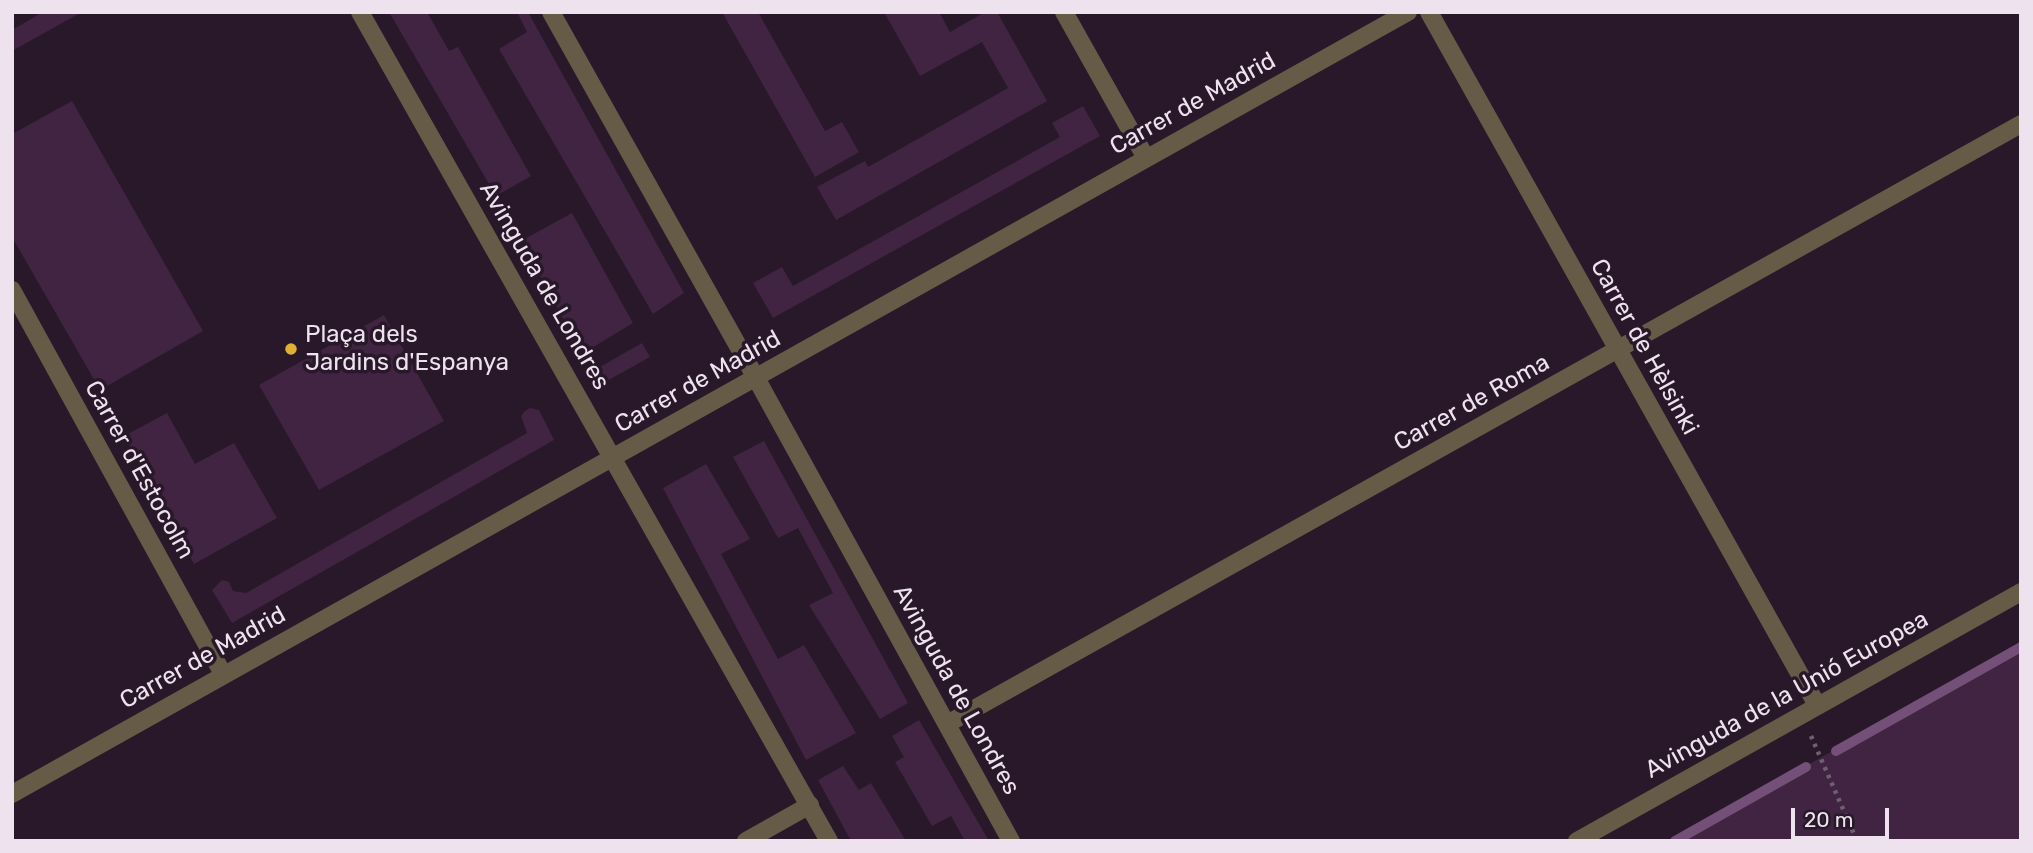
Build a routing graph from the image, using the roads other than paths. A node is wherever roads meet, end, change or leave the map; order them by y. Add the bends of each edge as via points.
1 (360, 12) edge
2 (551, 12) edge
3 (1064, 12) edge
4 (1408, 12) edge
5 (1429, 12) edge
6 (2021, 124) edge
7 (1146, 158) junction
8 (12, 290) edge
9 (1618, 349) junction
10 (756, 378) junction
11 (613, 457) junction
12 (2021, 592) edge
13 (223, 674) junction
14 (1817, 705) junction
15 (947, 724) junction
16 (12, 794) edge
17 (810, 805) junction
18 (746, 841) edge
19 (829, 841) edge
20 (1012, 841) edge
21 (1577, 841) edge

1 - 11 street, Avinguda de Londres
2 - 10 street, Avinguda de Londres
3 - 7 street
4 - 7 street, Carrer de Madrid
5 - 9 street, Carrer de Hèlsinki
6 - 9 street, Carrer de Roma
7 - 10 street, Carrer de Madrid
8 - 13 street, Carrer d'Estocolm
9 - 14 street, Carrer de Hèlsinki
9 - 15 street, Carrer de Roma
10 - 11 street, Carrer de Madrid
10 - 15 street, Avinguda de Londres
11 - 13 street, Carrer de Madrid
11 - 17 street, Avinguda de Londres
12 - 14 street, Avinguda de la Unió Europea
13 - 16 street, Carrer de Madrid
14 - 21 street, Avinguda de la Unió Europea
15 - 20 street, Avinguda de Londres
17 - 18 street
17 - 19 street, Avinguda de Londres

